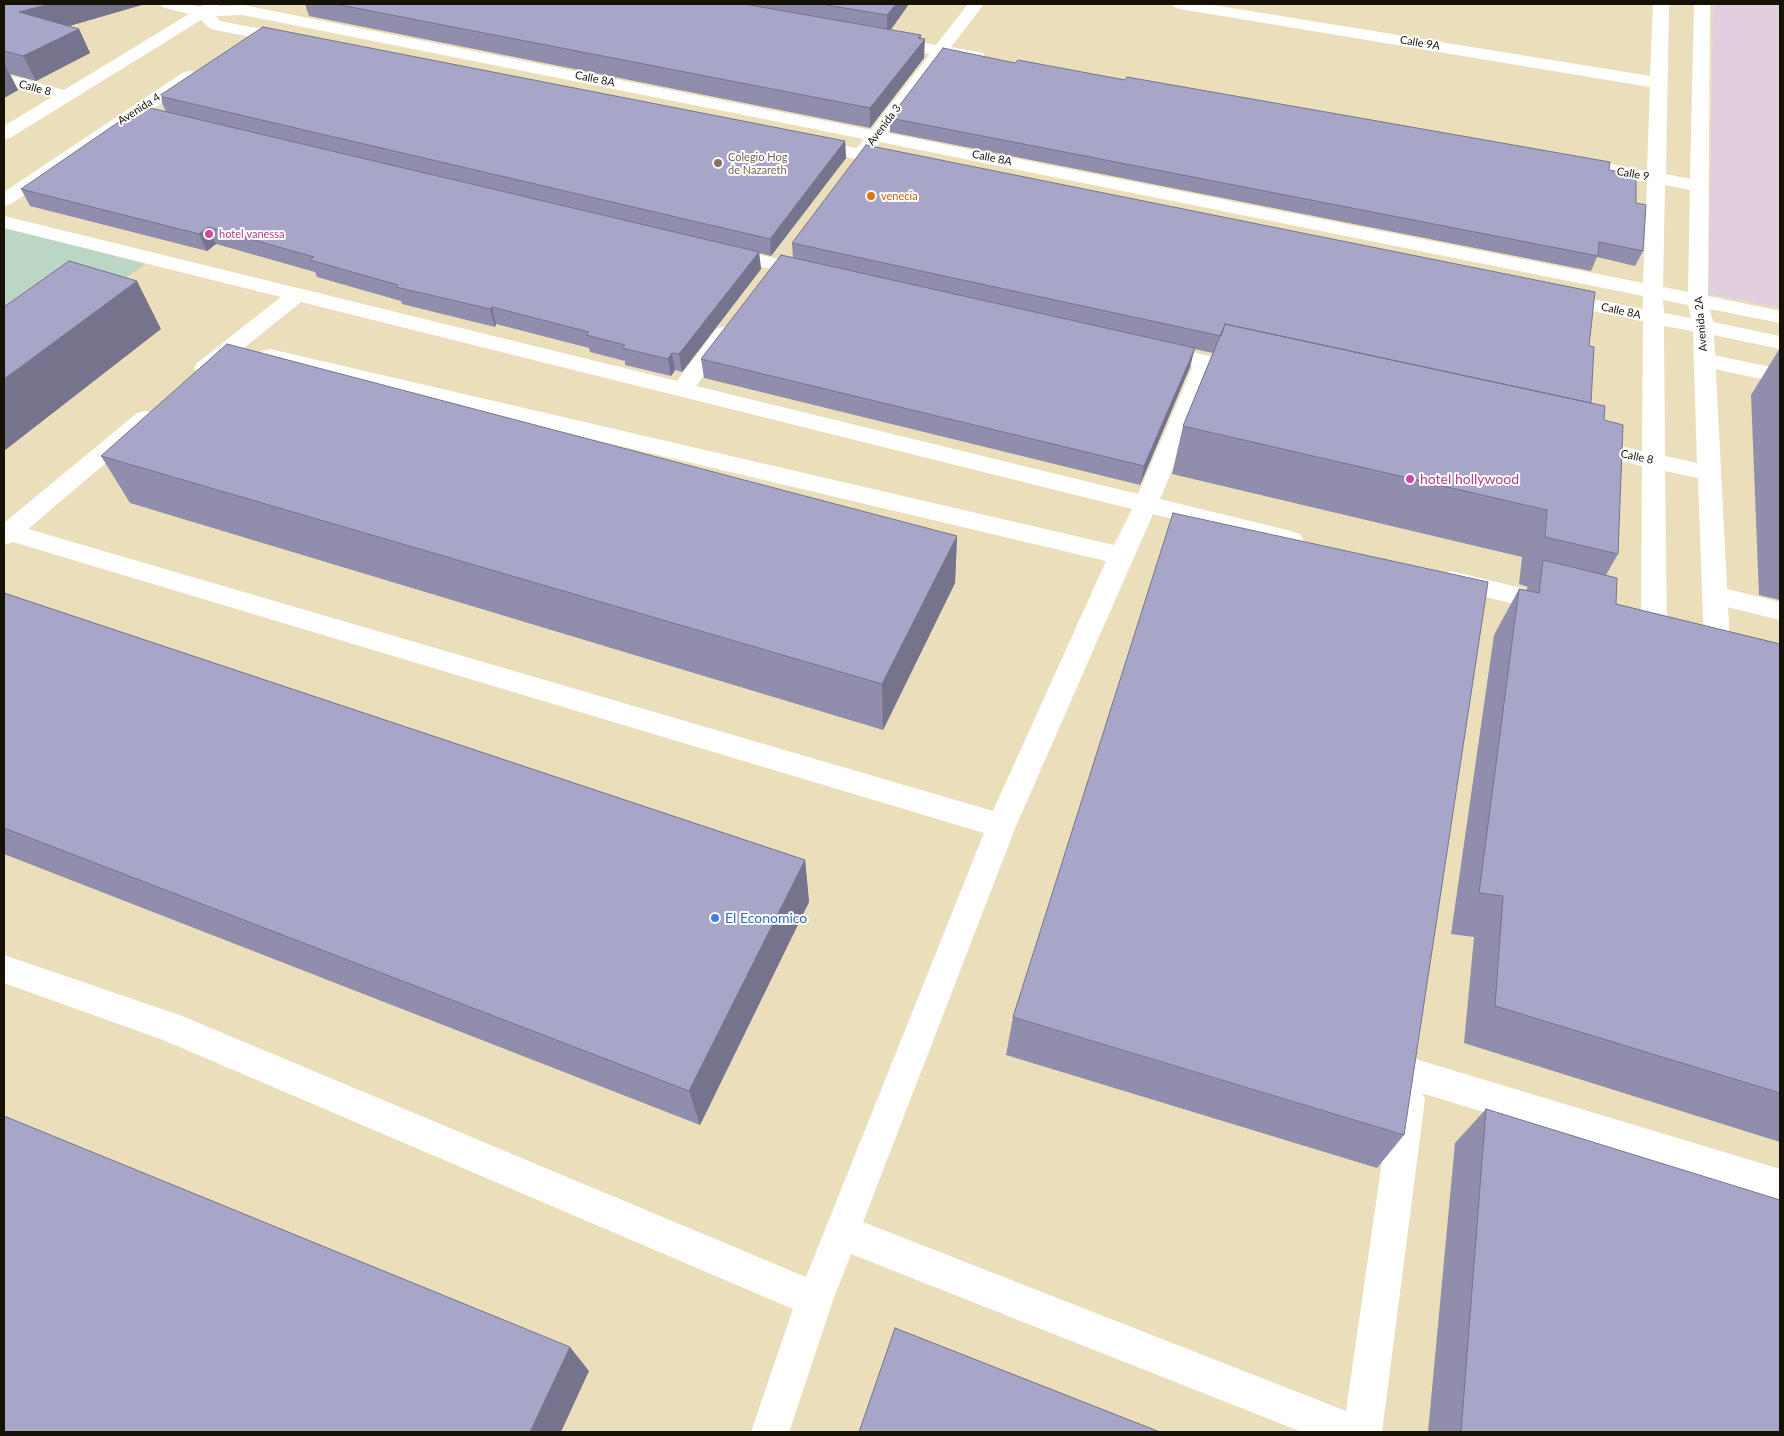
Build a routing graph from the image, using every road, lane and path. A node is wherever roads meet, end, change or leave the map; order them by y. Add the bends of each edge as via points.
1 (168, 4) edge
2 (302, 4) edge
3 (976, 4) edge
4 (1180, 4) edge
5 (1661, 4) edge
6 (1702, 4) edge
7 (210, 8) edge
8 (282, 17) junction
9 (256, 33) junction
10 (873, 38) edge
11 (305, 43) edge
12 (240, 44) edge
13 (940, 50) junction
14 (989, 59) edge
15 (207, 65) edge
16 (4, 79) edge
17 (1659, 83) junction
18 (67, 96) junction
19 (133, 112) junction
20 (162, 119) edge
21 (4, 134) edge
22 (876, 135) junction
23 (793, 141) edge
24 (861, 154) junction
25 (1558, 161) edge
26 (919, 166) edge
27 (849, 170) edge
28 (1656, 178) junction
29 (1700, 186) junction
30 (4, 200) edge
31 (4, 222) edge
32 (710, 249) edge
33 (834, 278) edge
34 (1653, 292) junction
35 (298, 294) junction
36 (1538, 294) edge
37 (1698, 301) junction
38 (738, 315) edge
39 (1780, 317) edge
40 (1654, 318) junction
41 (1703, 327) junction
42 (1780, 342) edge
43 (231, 347) junction
44 (1140, 347) edge
45 (1704, 360) junction
46 (1206, 362) junction
47 (1265, 375) edge
48 (1780, 376) edge
49 (192, 379) edge
50 (682, 389) junction
51 (162, 404) edge
52 (1566, 442) edge
53 (1654, 461) junction
54 (1709, 473) junction
55 (1146, 504) junction
56 (6, 534) edge
57 (1316, 546) edge
58 (1120, 556) junction
59 (1430, 574) edge
60 (1715, 595) junction
61 (1570, 609) edge
62 (1780, 611) edge
63 (1717, 645) junction
64 (1744, 651) edge
65 (1001, 826) junction
66 (4, 969) edge
67 (1780, 1187) edge
68 (842, 1232) junction
69 (815, 1300) junction
70 (770, 1432) edge
71 (1351, 1432) edge
72 (1363, 1432) edge

1 - 7 street, Calle 8A
2 - 8 street
3 - 13 street, Avenida 3
4 - 17 street, Calle 9A
5 - 17 street
6 - 29 street, Avenida 2A
7 - 8 street, Calle 8A
7 - 9 street, Calle 8A via 215,26
7 - 18 street
8 - 9 street
8 - 22 street, Calle 8A
9 - 11 street, Calle 8A
9 - 12 street
10 - 13 street
13 - 14 street
13 - 22 street, Avenida 3
15 - 19 street, Avenida 4
16 - 18 street, Calle 8
17 - 28 street
18 - 21 street
19 - 20 street
19 - 30 street, Avenida 4
22 - 24 street, Avenida 3
22 - 34 street, Calle 8A
23 - 24 street
24 - 26 street
24 - 27 street, Avenida 3
25 - 28 street, Calle 9
28 - 29 street, Calle 9
28 - 34 street
29 - 37 street, Avenida 2A
31 - 35 street
32 - 33 street
34 - 37 street, Calle 8A
34 - 40 street
35 - 43 street
35 - 50 street
36 - 40 street, Calle 8A
37 - 39 street, Calle 8A
37 - 41 street, Avenida 2A
38 - 50 street
40 - 41 street, Calle 8A
40 - 53 street
41 - 42 street, Calle 8A
41 - 45 street, Avenida 2A
43 - 49 street
43 - 58 street
44 - 46 street
45 - 48 street
45 - 54 street, Avenida 2A
46 - 47 street
46 - 55 street
50 - 55 street
51 - 56 street
52 - 53 street, Calle 8
53 - 54 street, Calle 8
53 - 63 street via 1644,627
54 - 60 street, Avenida 2A
55 - 57 street
55 - 58 street
56 - 65 street
58 - 65 street
59 - 61 street via 1484,603
60 - 62 street
60 - 63 street, Avenida 2A
63 - 64 street
65 - 68 street
66 - 69 street via 170,1027
67 - 72 street via 1414,1060
68 - 69 street
68 - 71 street
69 - 70 street

